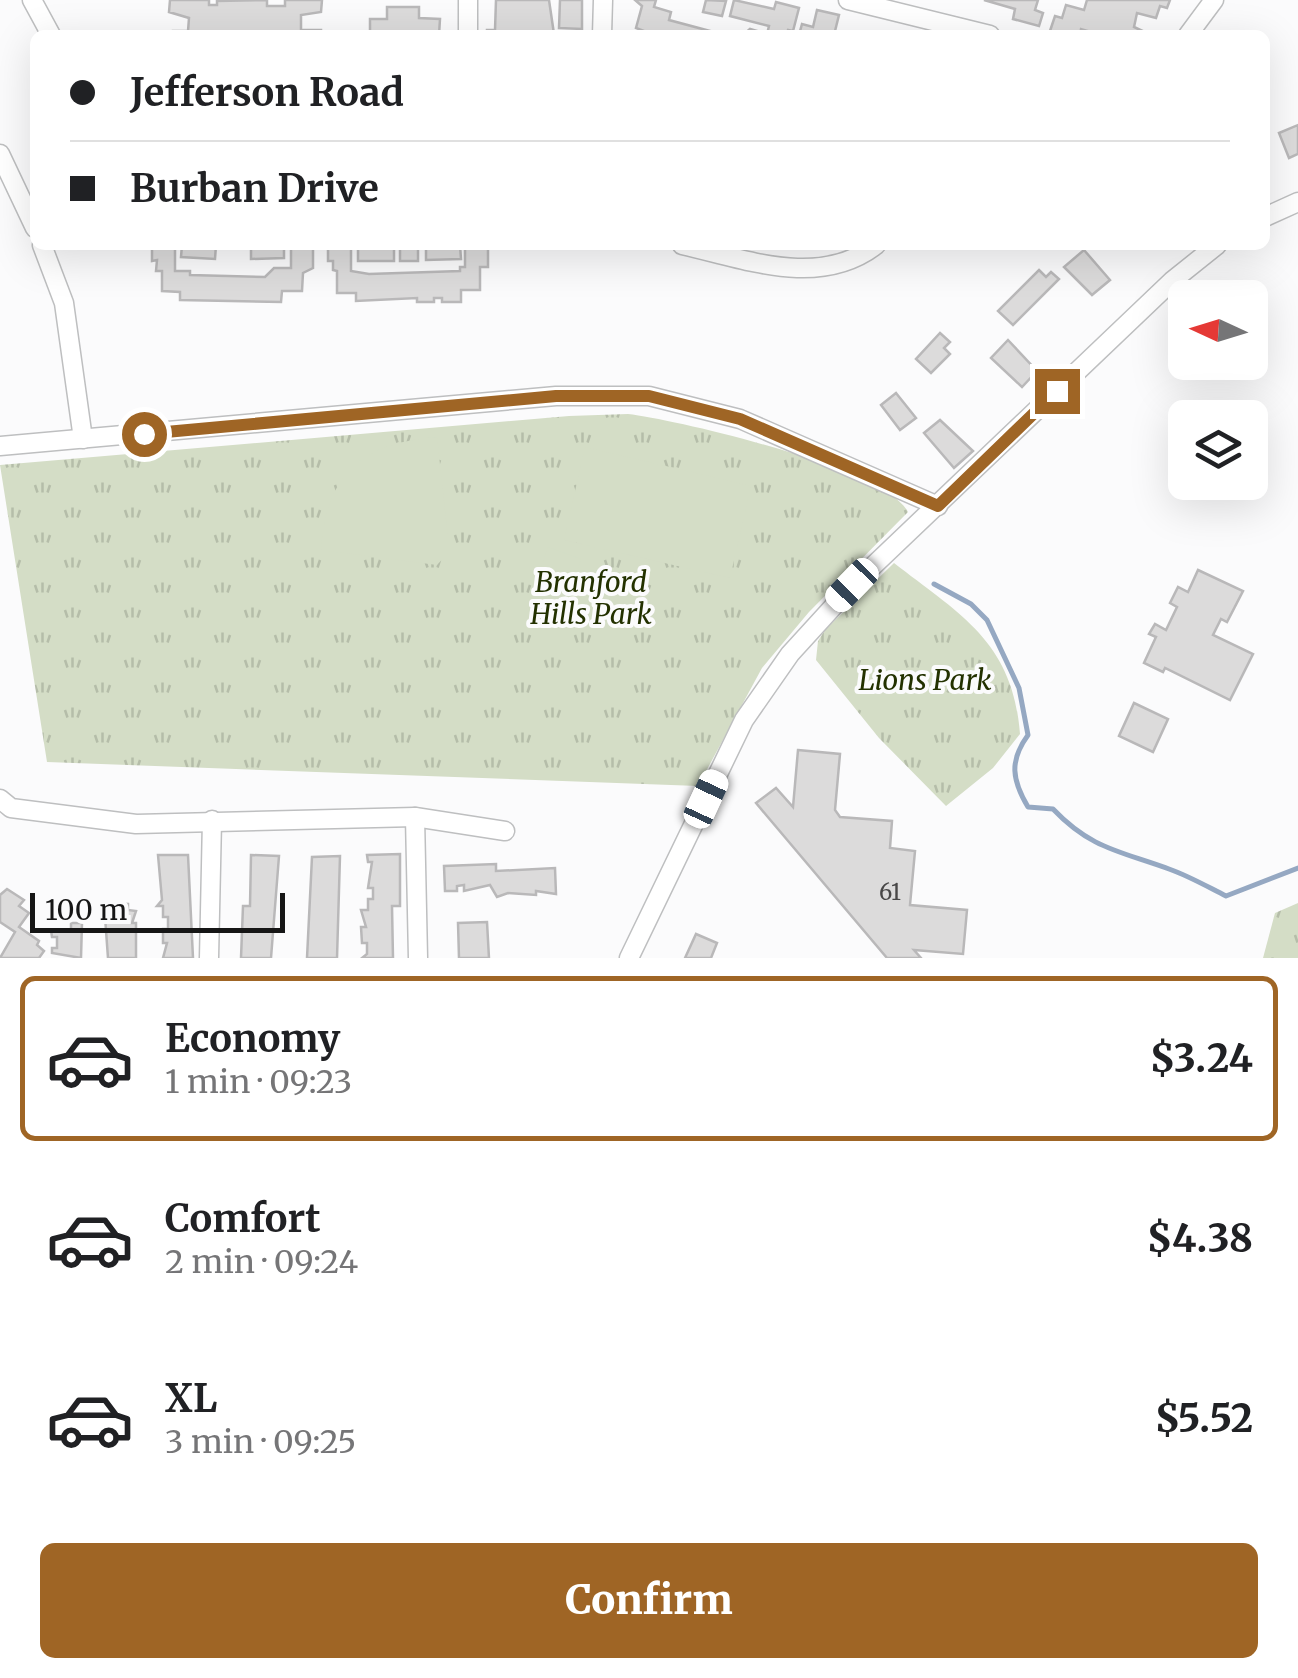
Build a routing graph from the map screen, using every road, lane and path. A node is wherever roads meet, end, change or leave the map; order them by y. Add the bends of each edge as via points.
1 (32, 0) edge
2 (468, 0) edge
3 (603, 0) edge
4 (848, 0) edge
5 (1214, 0) edge
6 (48, 30) edge
7 (468, 30) edge
8 (602, 30) edge
9 (970, 30) edge
10 (1192, 30) edge
11 (0, 154) edge
12 (1298, 202) edge
13 (30, 215) edge
14 (1270, 215) edge
15 (44, 250) edge
16 (704, 250) edge
17 (869, 250) edge
18 (1211, 250) edge
19 (83, 439) junction
20 (0, 446) edge
21 (938, 506) junction
22 (0, 799) edge
23 (415, 817) junction
24 (212, 820) junction
25 (505, 831) dead end
26 (209, 958) edge
27 (418, 958) edge
28 (629, 958) edge

1 - 6 street
2 - 7 street
3 - 8 street
4 - 9 street
5 - 10 street
11 - 13 street
12 - 14 street
15 - 19 street via 64,302
16 - 17 street via 782,268 822,269
18 - 21 street
19 - 20 street
19 - 21 street via 556,396 649,396 740,419
21 - 28 street via 829,610 766,686
22 - 24 street via 22,810 136,824
23 - 24 street
23 - 25 street
23 - 27 street
24 - 26 street

